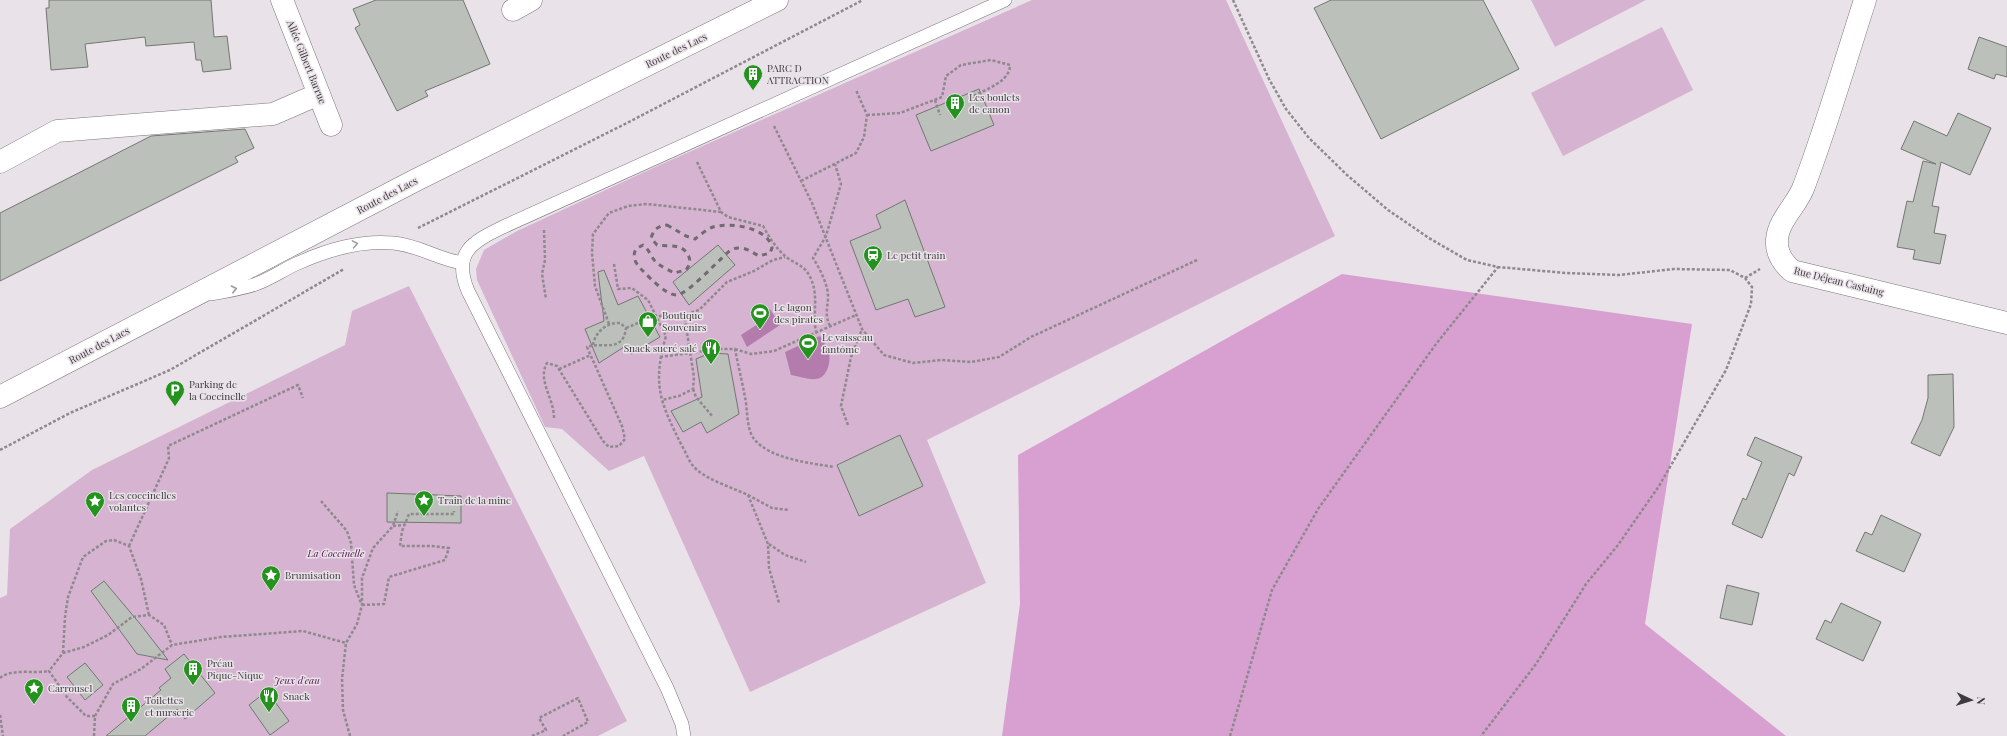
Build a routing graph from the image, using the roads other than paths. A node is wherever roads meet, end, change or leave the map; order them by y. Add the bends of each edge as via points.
1 (282, 0) edge
2 (777, 0) edge
3 (1005, 0) edge
4 (1865, 0) edge
5 (319, 94) junction
6 (331, 125) dead end
7 (0, 162) edge
8 (462, 263) junction
9 (182, 301) junction
10 (2007, 324) edge
11 (0, 397) edge
12 (684, 736) edge

1 - 5 street, Allée Gilbert Barrue
2 - 9 street, Route des Lacs via 414,180
3 - 8 lane via 481,237 466,250
4 - 10 street, Rue Déjean Castaing via 1804,188 1778,232 1777,248 1780,257 1792,271
5 - 6 street, Allée Gilbert Barrue
5 - 7 street via 273,114 57,131
9 -> 8 lane via 255,284 304,261 357,244 393,243 422,249 446,261
8 - 12 lane via 462,273 468,290 666,688 680,718
9 - 11 street, Route des Lacs

